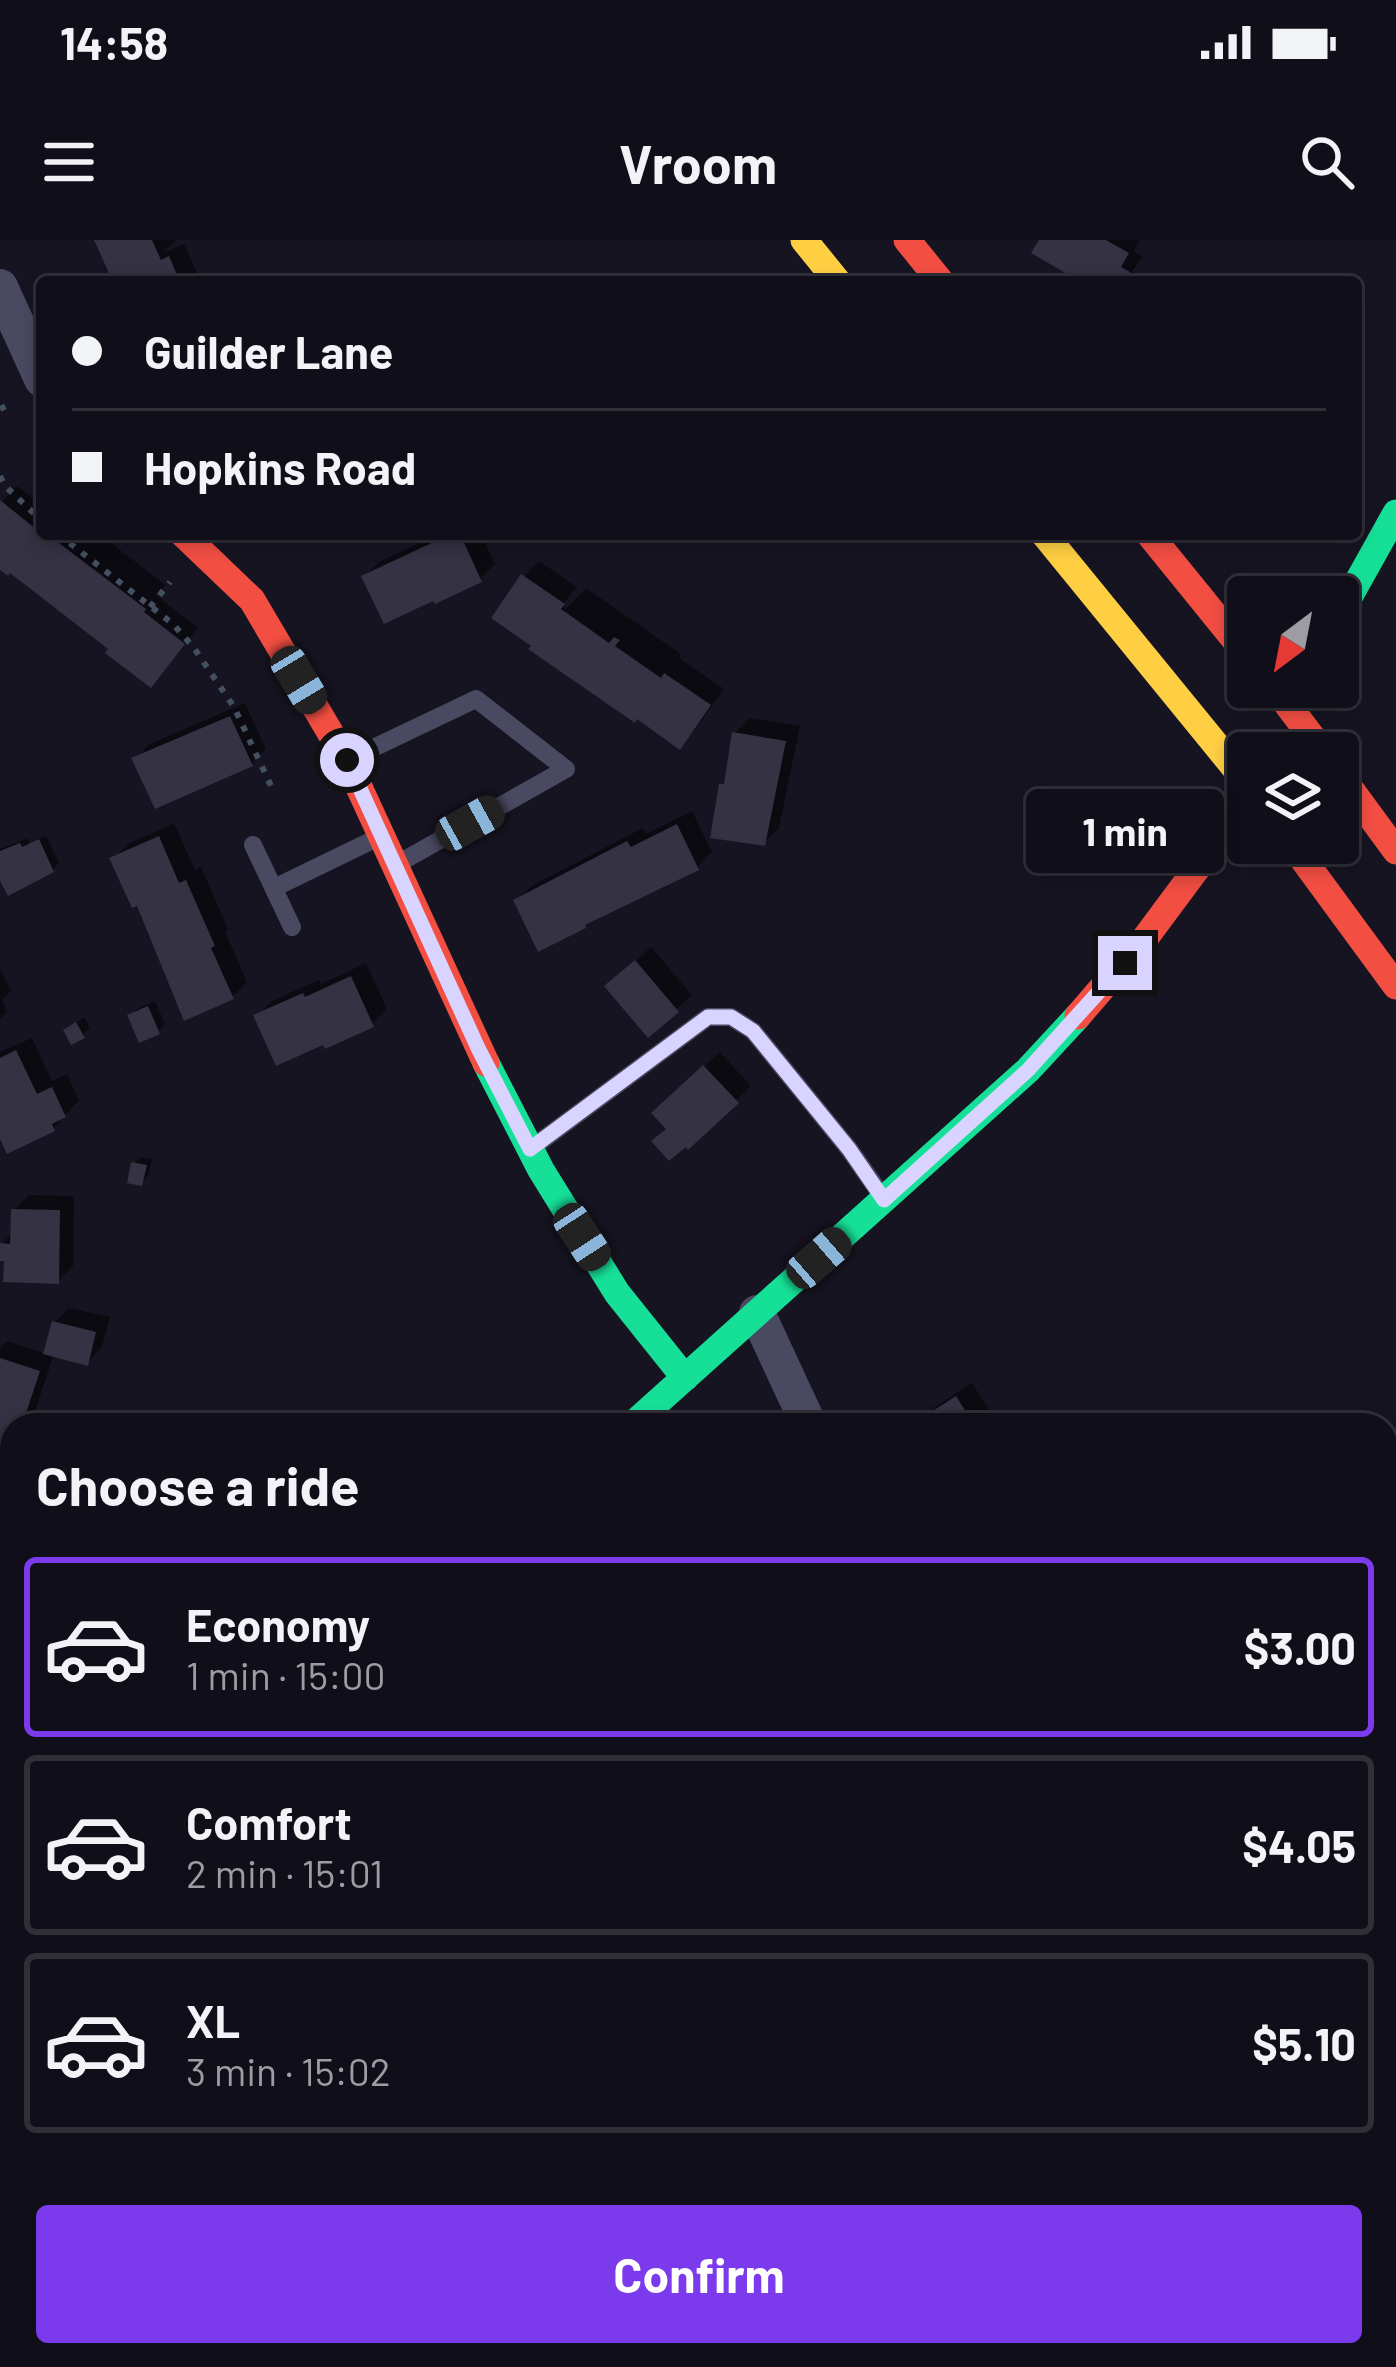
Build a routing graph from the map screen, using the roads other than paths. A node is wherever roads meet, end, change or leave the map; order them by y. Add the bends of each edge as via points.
1 (804, 240) edge
2 (907, 240) edge
3 (833, 276) edge
4 (936, 276) edge
5 (0, 286) edge
6 (36, 366) edge
7 (1396, 513) edge
8 (189, 540) edge
9 (1049, 540) edge
10 (1154, 540) edge
11 (1359, 579) edge
12 (1227, 630) edge
13 (1227, 757) edge
14 (347, 760) junction
15 (1359, 801) edge
16 (1227, 818) edge
17 (381, 836) junction
18 (253, 845) dead end
19 (1396, 851) edge
20 (1306, 864) edge
21 (395, 866) junction
22 (274, 888) junction
23 (292, 927) dead end
24 (1396, 986) edge
25 (530, 1149) junction
26 (884, 1200) junction
27 (758, 1313) junction
28 (685, 1378) junction
29 (646, 1413) edge
30 (804, 1413) edge

1 - 3 main road
2 - 4 main road
5 - 6 street
7 - 11 main road
8 - 14 main road via 252,600
9 - 13 main road
10 - 12 main road
14 - 17 main road
14 - 21 lane via 476,699 566,769
15 - 19 main road
16 - 26 main road via 1104,989
17 - 21 main road
17 - 22 lane
18 - 22 lane
20 - 24 main road
21 - 25 main road
22 - 23 lane
25 - 26 lane via 708,1017 731,1017 753,1031
25 - 28 main road via 617,1292
26 - 27 main road
27 - 28 main road
27 - 30 street
28 - 29 main road

